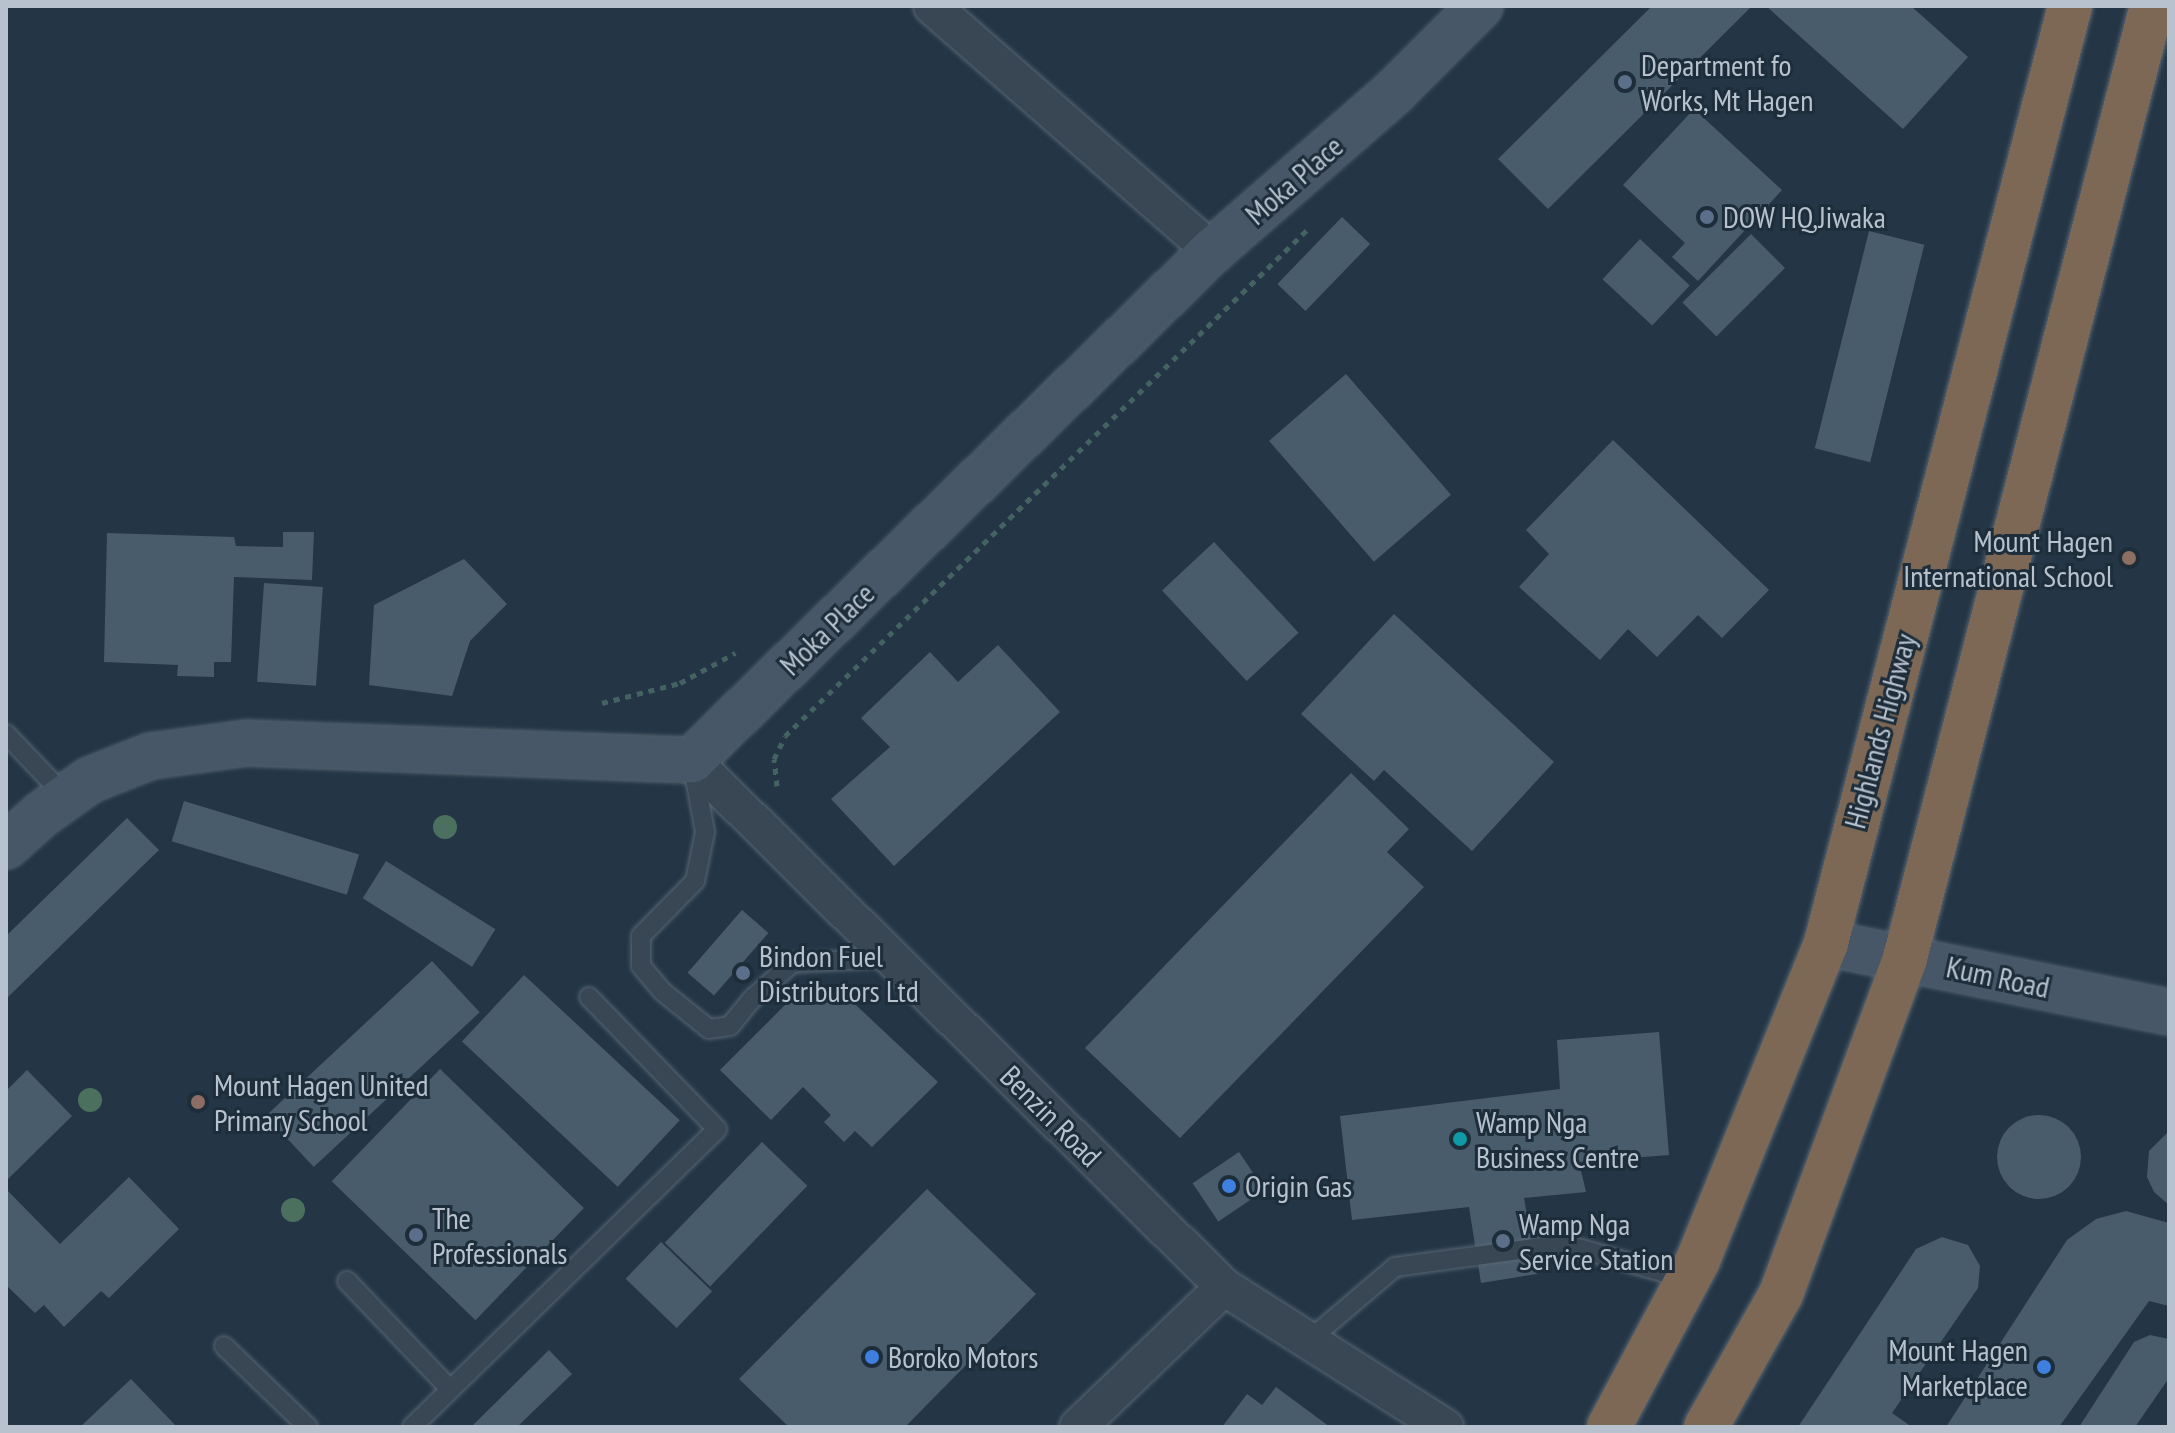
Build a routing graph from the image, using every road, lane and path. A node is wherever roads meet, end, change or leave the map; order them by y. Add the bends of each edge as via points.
1 (932, 6) edge
2 (1480, 6) edge
3 (2070, 6) edge
4 (2152, 6) edge
5 (1313, 224) dead end
6 (1212, 251) junction
7 (6, 734) edge
8 (692, 760) junction
9 (778, 792) dead end
10 (66, 797) junction
11 (6, 846) edge
12 (1826, 943) junction
13 (891, 958) junction
14 (1905, 958) junction
15 (589, 997) dead end
16 (2169, 1012) edge
17 (1687, 1279) junction
18 (347, 1281) dead end
19 (1224, 1287) junction
20 (1308, 1341) junction
21 (224, 1346) dead end
22 (450, 1389) junction
23 (308, 1427) edge
24 (412, 1427) edge
25 (1078, 1427) edge
26 (1445, 1427) edge
27 (1609, 1427) edge
28 (1706, 1427) edge

1 - 6 street
2 - 6 street, Moka Place via 1394,92
3 - 12 highway, Highlands Highway
4 - 14 highway
5 - 9 path via 785,736 774,759
6 - 8 street, Moka Place
7 - 10 lane
8 - 10 street via 247,743 151,756 90,780
8 - 13 street, Benzin Road
8 - 13 lane via 705,832 695,881 641,936 641,966 663,992 709,1029 730,1026 792,963
10 - 11 street
12 - 14 street, Kum Road
12 - 17 highway, Highlands Highway
13 - 19 street, Benzin Road
14 - 16 street, Kum Road
14 - 28 highway via 1781,1294
15 - 22 lane via 717,1129
17 - 20 lane via 1564,1244 1395,1267
17 - 27 highway, Highlands Highway
18 - 22 lane
19 - 20 street, Benzin Road
19 - 25 street
20 - 26 street, Benzin Road
21 - 23 lane
22 - 24 lane

